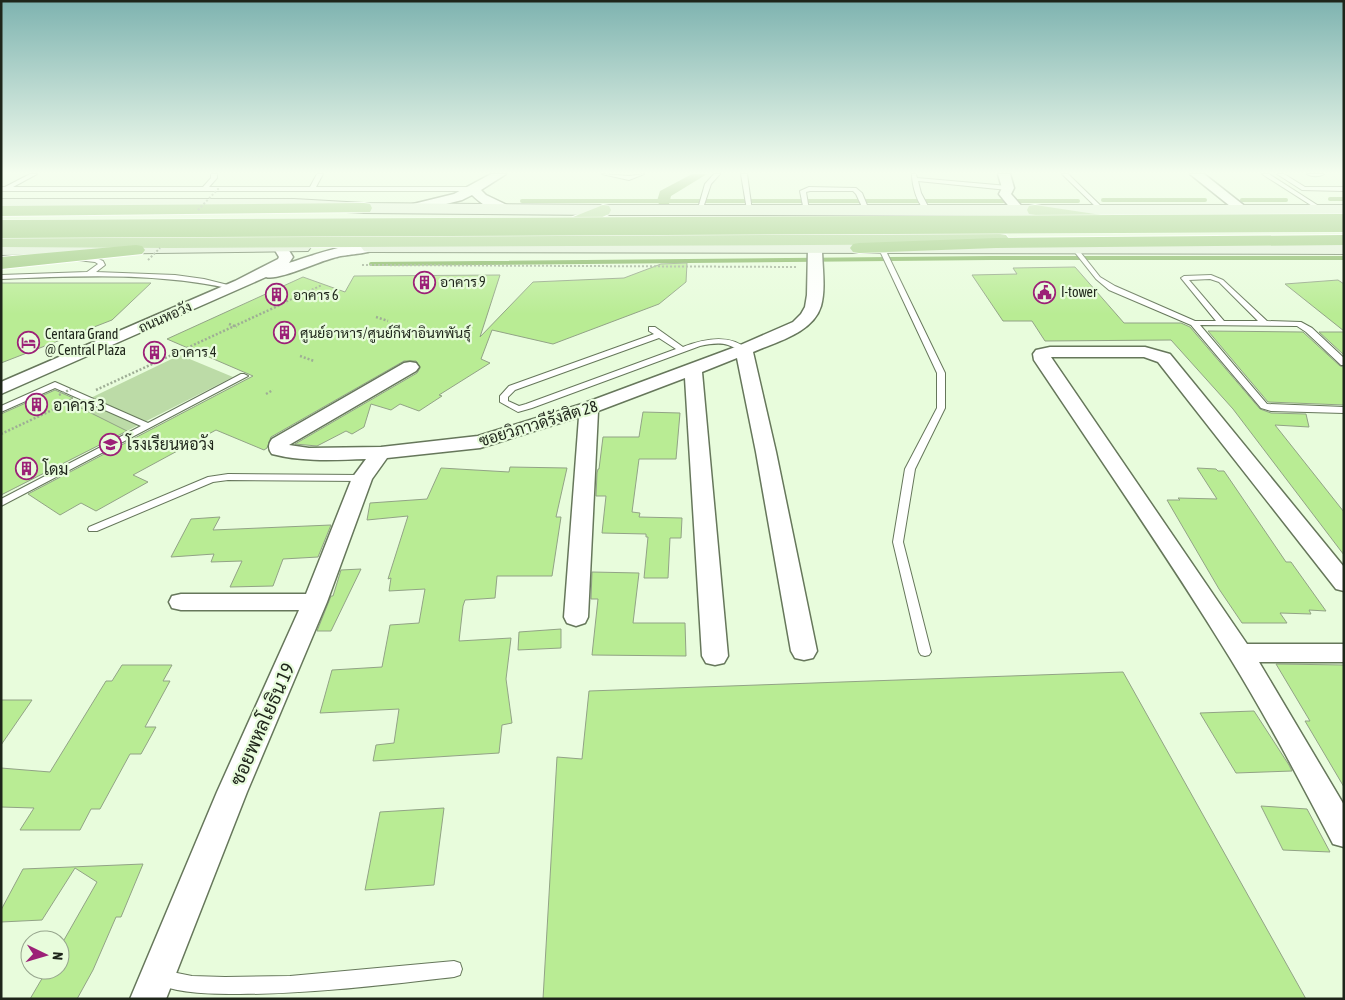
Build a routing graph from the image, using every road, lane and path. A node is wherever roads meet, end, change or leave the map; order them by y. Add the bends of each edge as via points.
1 (579, 221) joint
2 (608, 221) edge
3 (1245, 221) edge
4 (1, 222) edge
5 (1, 229) edge
6 (1344, 231) edge
7 (1, 236) edge
8 (1, 242) edge
9 (1343, 245) edge
10 (1068, 246) junction
11 (280, 247) junction
12 (372, 247) junction
13 (815, 248) junction
14 (859, 248) junction
15 (882, 248) junction
16 (136, 250) joint
17 (3, 263) edge
18 (360, 265) dead end
19 (815, 267) junction
20 (86, 275) junction
21 (322, 285) dead end
22 (236, 286) junction
23 (376, 317) dead end
24 (388, 321) dead end
25 (1194, 323) junction
26 (1222, 323) junction
27 (1264, 323) junction
28 (229, 324) dead end
29 (237, 327) dead end
30 (681, 349) junction
31 (744, 350) junction
32 (1330, 350) junction
33 (1344, 351) edge
34 (300, 356) dead end
35 (314, 362) dead end
36 (1344, 363) edge
37 (410, 367) dead end
38 (693, 368) junction
39 (244, 376) dead end
40 (1, 389) edge
41 (72, 389) dead end
42 (273, 390) dead end
43 (266, 394) dead end
44 (59, 395) dead end
45 (82, 396) junction
46 (589, 408) junction
47 (1, 409) edge
48 (1344, 410) edge
49 (148, 426) junction
50 (1, 434) edge
51 (381, 453) junction
52 (362, 478) junction
53 (1, 503) edge
54 (93, 529) dead end
55 (1344, 583) edge
56 (181, 602) dead end
57 (315, 602) junction
58 (576, 617) dead end
59 (804, 651) dead end
60 (925, 652) dead end
61 (1240, 653) junction
62 (1344, 654) edge
63 (716, 656) dead end
64 (1344, 834) edge
65 (454, 969) dead end
66 (152, 988) edge

1 - 2 highway
1 - 4 highway
3 - 5 highway, bridge
6 - 7 highway
8 - 9 highway
9 - 10 main road
10 - 14 highway via 925,244
10 - 15 main road
10 - 25 lane via 1112,288
11 - 12 main road
11 - 16 main road
11 - 22 street, ถนนหอวัง via 286,260
12 - 13 main road
12 - 22 street via 319,257
13 - 14 main road
13 - 19 street, ซอยวิภาวดีรังสิต 28
14 - 15 main road
15 - 60 lane via 941,373 941,408 910,469 898,542
16 - 17 highway
17 - 20 lane
17 - 20 lane via 89,259 101,262 102,265
18 - 19 path
19 - 31 street, ซอยวิภาวดีรังสิต 28 via 815,295 807,317 799,325
20 - 22 lane via 169,275
21 - 45 path
22 - 40 street, ถนนหอวัง
23 - 24 path
25 - 26 lane
25 - 48 lane via 1264,406
26 - 27 lane
26 - 27 lane via 1184,278 1211,277 1221,281
27 - 32 lane via 1303,325
28 - 29 path, bridge
30 - 30 lane via 524,408 513,409 504,402 504,396 512,388 656,332
30 - 31 lane via 723,340
31 - 38 street, ซอยวิภาวดีรังสิต 28
31 - 59 street
32 - 33 lane
32 - 36 lane
34 - 35 path
37 - 51 street, ซอยวิภาวดีรังสิต 28 via 294,433 279,444 278,450 309,454
38 - 46 street, ซอยวิภาวดีรังสิต 28
38 - 63 street
39 - 49 lane
41 - 44 path, bridge
42 - 43 path
45 - 47 lane via 55,385
45 - 49 lane
45 - 50 path
46 - 51 street, ซอยวิภาวดีรังสิต 28 via 480,442
46 - 58 street
49 - 53 lane
51 - 52 street, ซอยพหลโยธิน 19
52 - 54 lane via 228,477 211,480
52 - 57 street, ซอยพหลโยธิน 19
55 - 61 street via 1164,358 1145,352 1042,354
56 - 57 street
57 - 66 street, ซอยพหลโยธิน 19 via 232,792
61 - 62 street
61 - 64 street
65 - 66 lane via 286,985 189,984

